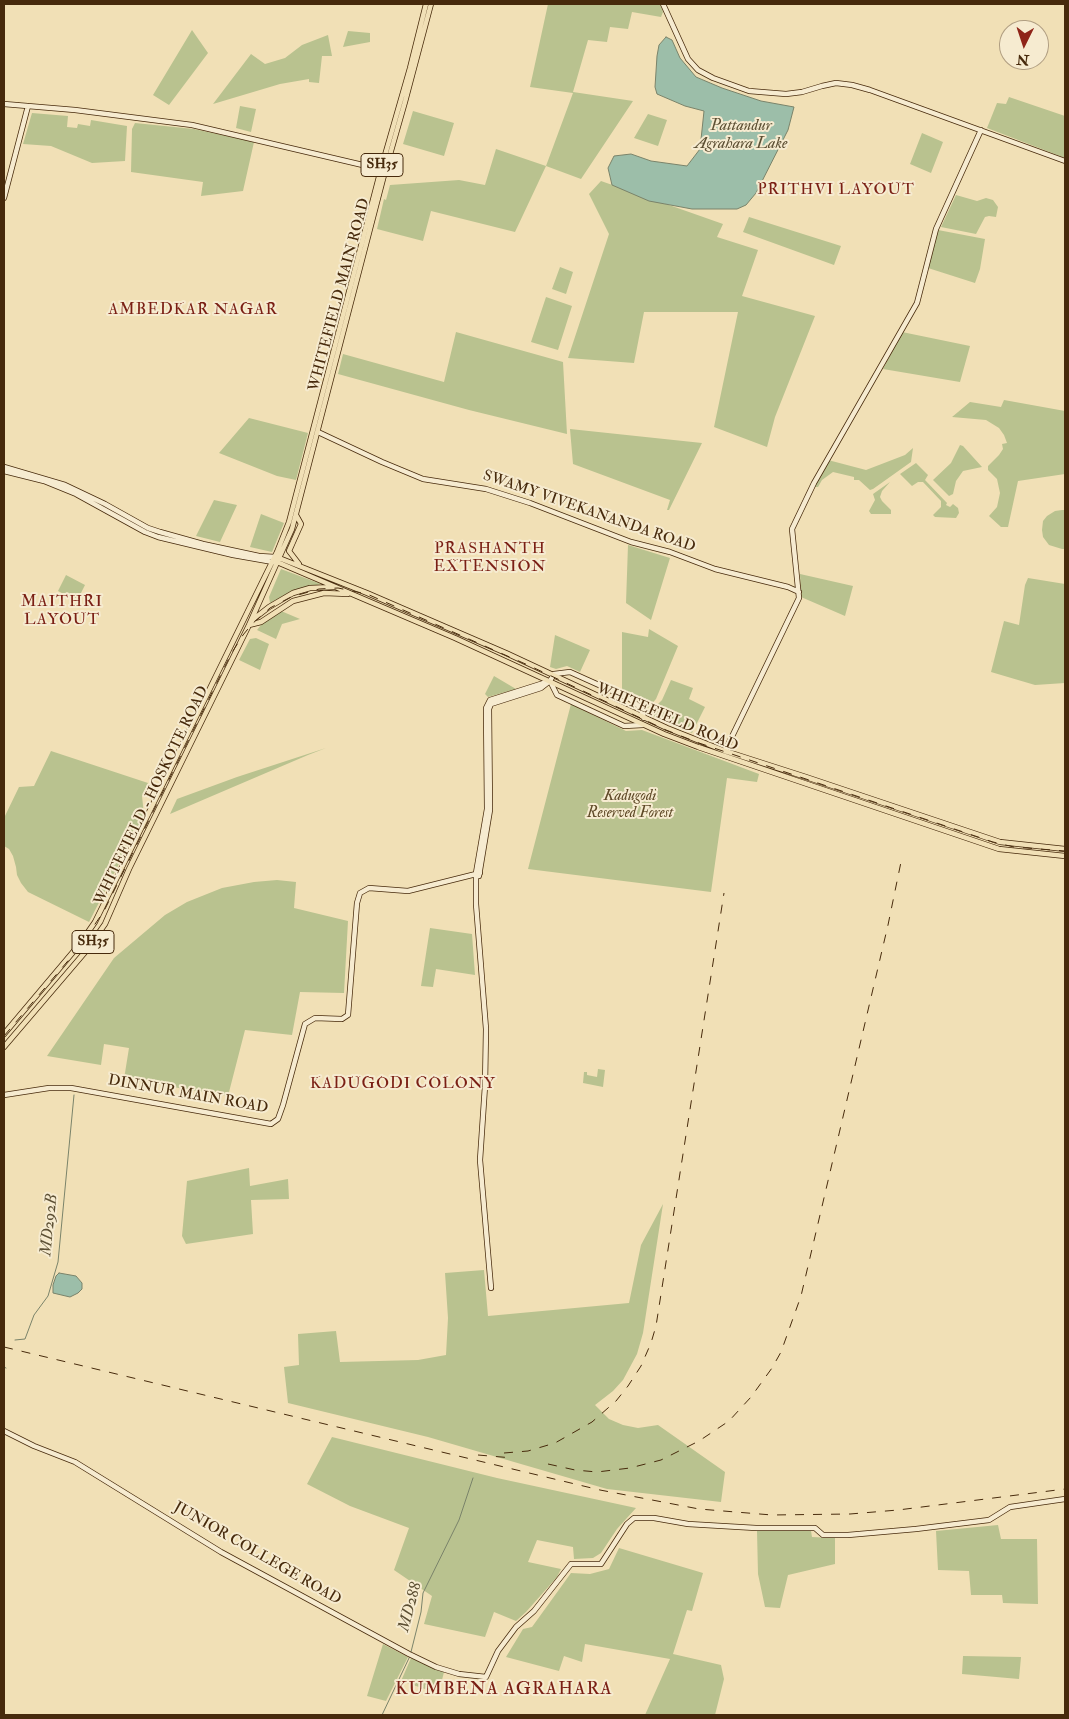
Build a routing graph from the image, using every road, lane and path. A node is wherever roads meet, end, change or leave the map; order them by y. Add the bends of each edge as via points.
1 (426, 4) edge
2 (431, 4) edge
3 (663, 4) edge
4 (4, 104) edge
5 (28, 106) junction
6 (981, 130) junction
7 (1065, 162) edge
8 (383, 169) junction
9 (4, 198) edge
10 (317, 434) junction
11 (308, 462) dead end
12 (4, 467) edge
13 (4, 471) edge
14 (84, 495) junction
15 (296, 515) junction
16 (276, 560) junction
17 (300, 565) junction
18 (338, 587) junction
19 (799, 592) junction
20 (357, 596) junction
21 (398, 606) junction
22 (406, 610) junction
23 (396, 612) junction
24 (404, 616) junction
25 (250, 624) junction
26 (554, 674) junction
27 (550, 681) junction
28 (644, 718) junction
29 (644, 725) junction
30 (725, 751) junction
31 (1065, 849) edge
32 (1065, 856) edge
33 (478, 873) junction
34 (89, 932) junction
35 (96, 938) junction
36 (26, 1007) junction
37 (32, 1013) junction
38 (4, 1034) edge
39 (4, 1047) edge
40 (4, 1095) edge
41 (491, 1288) dead end
42 (4, 1431) edge
43 (1065, 1499) edge

1 - 8 main road, WHITEFIELD MAIN ROAD / SH35
2 - 8 main road, WHITEFIELD MAIN ROAD / SH35 via 406,102
3 - 6 street via 688,60 713,78 749,91 786,94 836,83 852,85
4 - 5 street
5 - 8 street via 192,125
5 - 9 street
6 - 7 street
6 - 19 street via 936,229 917,303 814,483 792,529
8 - 10 main road, WHITEFIELD MAIN ROAD / SH35
8 - 16 main road, WHITEFIELD MAIN ROAD / SH35 via 289,522
10 - 11 main road
10 - 15 main road, WHITEFIELD MAIN ROAD / SH35
10 - 19 street, SWAMY VIVEKANANDA ROAD via 424,479 486,489 631,542
12 - 14 street via 44,478
13 - 14 street
14 - 16 street via 146,530
15 - 16 main road, WHITEFIELD MAIN ROAD / SH35
15 - 17 main road via 301,524 289,551
16 - 17 main road, WHITEFIELD ROAD
16 - 18 main road, WHITEFIELD ROAD
16 - 25 main road, WHITEFIELD - HOSKOTE ROAD / SH35
16 - 34 main road, WHITEFIELD - HOSKOTE ROAD / SH35
17 - 21 main road, WHITEFIELD ROAD
18 - 20 main road, WHITEFIELD ROAD
18 - 25 main road via 322,586 293,593 269,607
19 - 30 street via 799,598
20 - 23 main road, WHITEFIELD ROAD
20 - 25 main road via 324,593 307,597 293,601 261,622
21 - 22 main road, WHITEFIELD ROAD
21 - 23 main road
22 - 24 main road
22 - 26 main road, WHITEFIELD ROAD
23 - 24 main road, WHITEFIELD ROAD
24 - 27 main road, WHITEFIELD ROAD
25 - 35 main road, WHITEFIELD - HOSKOTE ROAD / SH35
26 - 27 street
26 - 28 main road, WHITEFIELD ROAD
26 - 28 street via 574,673 630,699 640,707
27 - 29 main road, WHITEFIELD ROAD
27 - 29 street via 557,695 624,726
27 - 33 street via 541,688 490,706 490,810
28 - 30 main road, WHITEFIELD ROAD
29 - 32 main road, WHITEFIELD ROAD via 735,760 999,849
30 - 31 main road, WHITEFIELD ROAD via 1000,842
33 - 40 street, DINNUR MAIN ROAD via 408,891 369,888 360,893 348,1015 342,1019 315,1018 305,1024 283,1105 278,1119 272,1124 71,1088
33 - 41 street via 476,904 486,1029 480,1160
34 - 35 main road
34 - 36 main road, WHITEFIELD - HOSKOTE ROAD / SH35
35 - 37 main road, WHITEFIELD - HOSKOTE ROAD / SH35
36 - 37 main road
36 - 38 main road, WHITEFIELD - HOSKOTE ROAD / SH35
37 - 39 main road, WHITEFIELD - HOSKOTE ROAD / SH35
42 - 43 street, JUNIOR COLLEGE ROAD via 75,1462 221,1552 409,1654 459,1674 486,1677 498,1651 516,1627 534,1611 571,1564 601,1564 634,1518 756,1528 815,1528 823,1535 848,1535 989,1520 1010,1506

